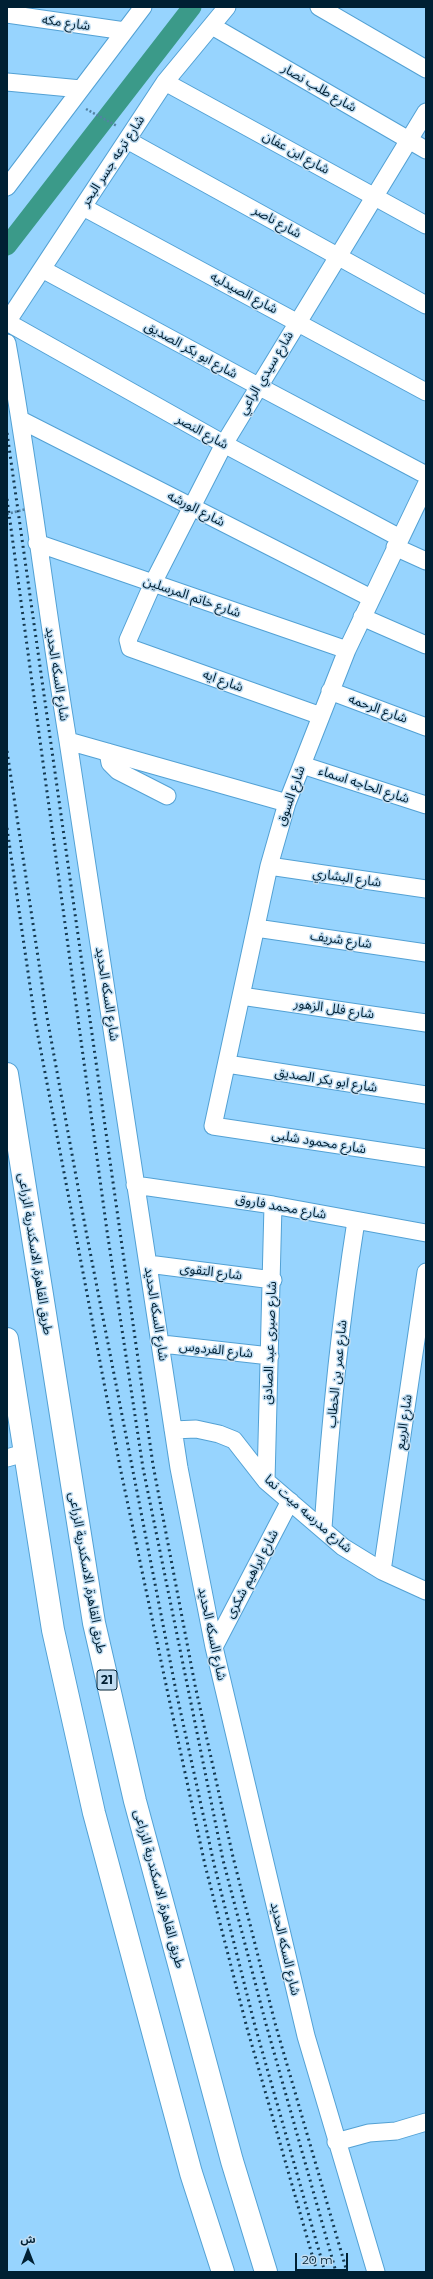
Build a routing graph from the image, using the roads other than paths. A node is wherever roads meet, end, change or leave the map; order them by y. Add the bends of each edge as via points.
1 (143, 7) edge
2 (227, 7) edge
3 (319, 7) edge
4 (7, 14) edge
5 (212, 26) junction
6 (124, 31) junction
7 (426, 69) edge
8 (7, 82) edge
9 (165, 82) junction
10 (81, 89) junction
11 (426, 112) edge
12 (408, 139) junction
13 (127, 140) junction
14 (426, 150) edge
15 (7, 187) edge
16 (373, 196) junction
17 (83, 207) junction
18 (426, 225) edge
19 (337, 256) junction
20 (42, 269) junction
21 (426, 305) edge
22 (297, 321) junction
23 (7, 322) edge
24 (7, 342) edge
25 (258, 386) junction
26 (426, 392) edge
27 (21, 420) junction
28 (224, 444) junction
29 (426, 474) edge
30 (426, 485) edge
31 (192, 507) junction
32 (398, 542) junction
33 (37, 543) junction
34 (426, 561) edge
35 (153, 583) junction
36 (371, 598) junction
37 (362, 617) junction
38 (127, 644) joint
39 (426, 645) edge
40 (347, 650) junction
41 (330, 691) junction
42 (321, 716) junction
43 (426, 727) edge
44 (68, 741) junction
45 (108, 752) junction
46 (302, 765) junction
47 (168, 796) dead end
48 (287, 803) junction
49 (426, 805) edge
50 (269, 866) junction
51 (426, 889) edge
52 (256, 928) junction
53 (426, 953) edge
54 (242, 996) junction
55 (426, 1022) edge
56 (227, 1064) junction
57 (7, 1074) edge
58 (426, 1095) edge
59 (213, 1126) joint
60 (426, 1158) edge
61 (135, 1185) junction
62 (273, 1205) junction
63 (356, 1220) junction
64 (426, 1233) edge
65 (148, 1264) junction
66 (426, 1272) edge
67 (273, 1280) junction
68 (162, 1344) junction
69 (8, 1346) edge
70 (270, 1356) junction
71 (173, 1430) junction
72 (16, 1456) edge
73 (266, 1481) junction
74 (290, 1501) junction
75 (323, 1528) junction
76 (382, 1572) junction
77 (426, 1591) edge
78 (214, 1648) junction
79 (426, 2122) edge
80 (336, 2142) junction
81 (222, 2272) edge
82 (266, 2272) edge
83 (376, 2272) edge

1 - 6 street
2 - 5 street, شارع ترعه جسر البحر
3 - 7 street
4 - 6 street, شارع مكه
5 - 9 street, شارع ترعه جسر البحر
5 - 12 street, شارع طلب نصار
6 - 10 street
8 - 10 street
9 - 13 street, شارع ترعه جسر البحر
9 - 16 street, شارع ابن عفان
10 - 15 street
11 - 12 street, شارع سيدي الراعي
12 - 14 street, شارع طلب نصار
12 - 16 street, شارع سيدي الراعي
13 - 17 street, شارع ترعه جسر البحر
13 - 19 street, شارع ناصر
16 - 18 street, شارع ابن عفان
16 - 19 street, شارع سيدي الراعي
17 - 20 street, شارع ترعه جسر البحر
17 - 22 street, شارع الصيدليه
19 - 21 street, شارع ناصر
19 - 22 street, شارع سيدي الراعي
20 - 23 street, شارع ترعه جسر البحر
20 - 25 street, شارع ابو بكر الصديق
22 - 25 street, شارع سيدي الراعي
22 - 26 street, شارع الصيدليه
23 - 28 street, شارع النصر
24 - 27 street, شارع السكه الحديد
25 - 28 street, شارع سيدي الراعي
25 - 29 street, شارع ابو بكر الصديق
27 - 31 street, شارع الورشه
27 - 33 street, شارع السكه الحديد
28 - 31 street, شارع سيدي الراعي
28 - 32 street, شارع النصر
30 - 32 street, شارع السوق
31 - 35 street, شارع سيدي الراعي
31 - 36 street, شارع الورشه
32 - 34 street, شارع النصر
32 - 36 street, شارع السوق
33 - 35 street, شارع خاتم المرسلين
33 - 44 street, شارع السكه الحديد
35 - 38 street, شارع سيدي الراعي
35 - 40 street, شارع خاتم المرسلين
36 - 37 street, شارع السوق
37 - 39 street
37 - 40 street, شارع السوق
38 - 42 street, شارع ايه via 130,648
40 - 41 street, شارع السوق
41 - 42 street, شارع السوق
41 - 43 street, شارع الرحمه
42 - 46 street, شارع السوق
44 - 45 street
44 - 61 street, شارع السكه الحديد
45 - 47 street via 110,763 118,771
45 - 48 street
46 - 48 street, شارع السوق
46 - 49 street, شارع الحاجه اسماء
48 - 50 street, شارع السوق
50 - 51 street, شارع البشاري
50 - 52 street, شارع السوق
52 - 53 street, شارع شريف
52 - 54 street, شارع السوق
54 - 55 street, شارع فلل الزهور
54 - 56 street, شارع السوق
56 - 58 street, شارع ابو بكر الصديق
56 - 59 street, شارع السوق
57 - 82 highway, طريق القاهرة, الاسكندرية الزراعى / 21 via 94,1623 135,1801 232,2161
59 - 60 street, شارع محمود شلبى
61 - 62 street, شارع محمد فاروق
61 - 65 street, شارع السكه الحديد
62 - 63 street, شارع محمد فاروق
62 - 67 street, شارع صبرى عبد الصادق
63 - 64 street, شارع محمد فاروق
63 - 75 street, شارع عمر بن الخطاب via 346,1290
65 - 67 street, شارع التقوى
65 - 68 street, شارع السكه الحديد
66 - 76 street, شارع الربيع
67 - 70 street, شارع صبرى عبد الصادق
68 - 70 street, شارع الفردوس
68 - 71 street, شارع السكه الحديد
69 - 72 highway
70 - 73 street, شارع صبرى عبد الصادق
71 - 73 street, شارع مدرسه ميت نما via 196,1429 234,1440
71 - 78 street, شارع السكه الحديد
72 - 81 highway via 94,1813 191,2173
73 - 74 street, شارع مدرسه ميت نما
74 - 75 street, شارع مدرسه ميت نما
74 - 78 street, شارع ابراهيم شكرى
75 - 76 street, شارع مدرسه ميت نما via 343,1547
76 - 77 street, شارع مدرسه ميت نما
78 - 80 street, شارع السكه الحديد via 306,2036
79 - 80 street via 396,2131 369,2133
80 - 83 street, شارع السكه الحديد

